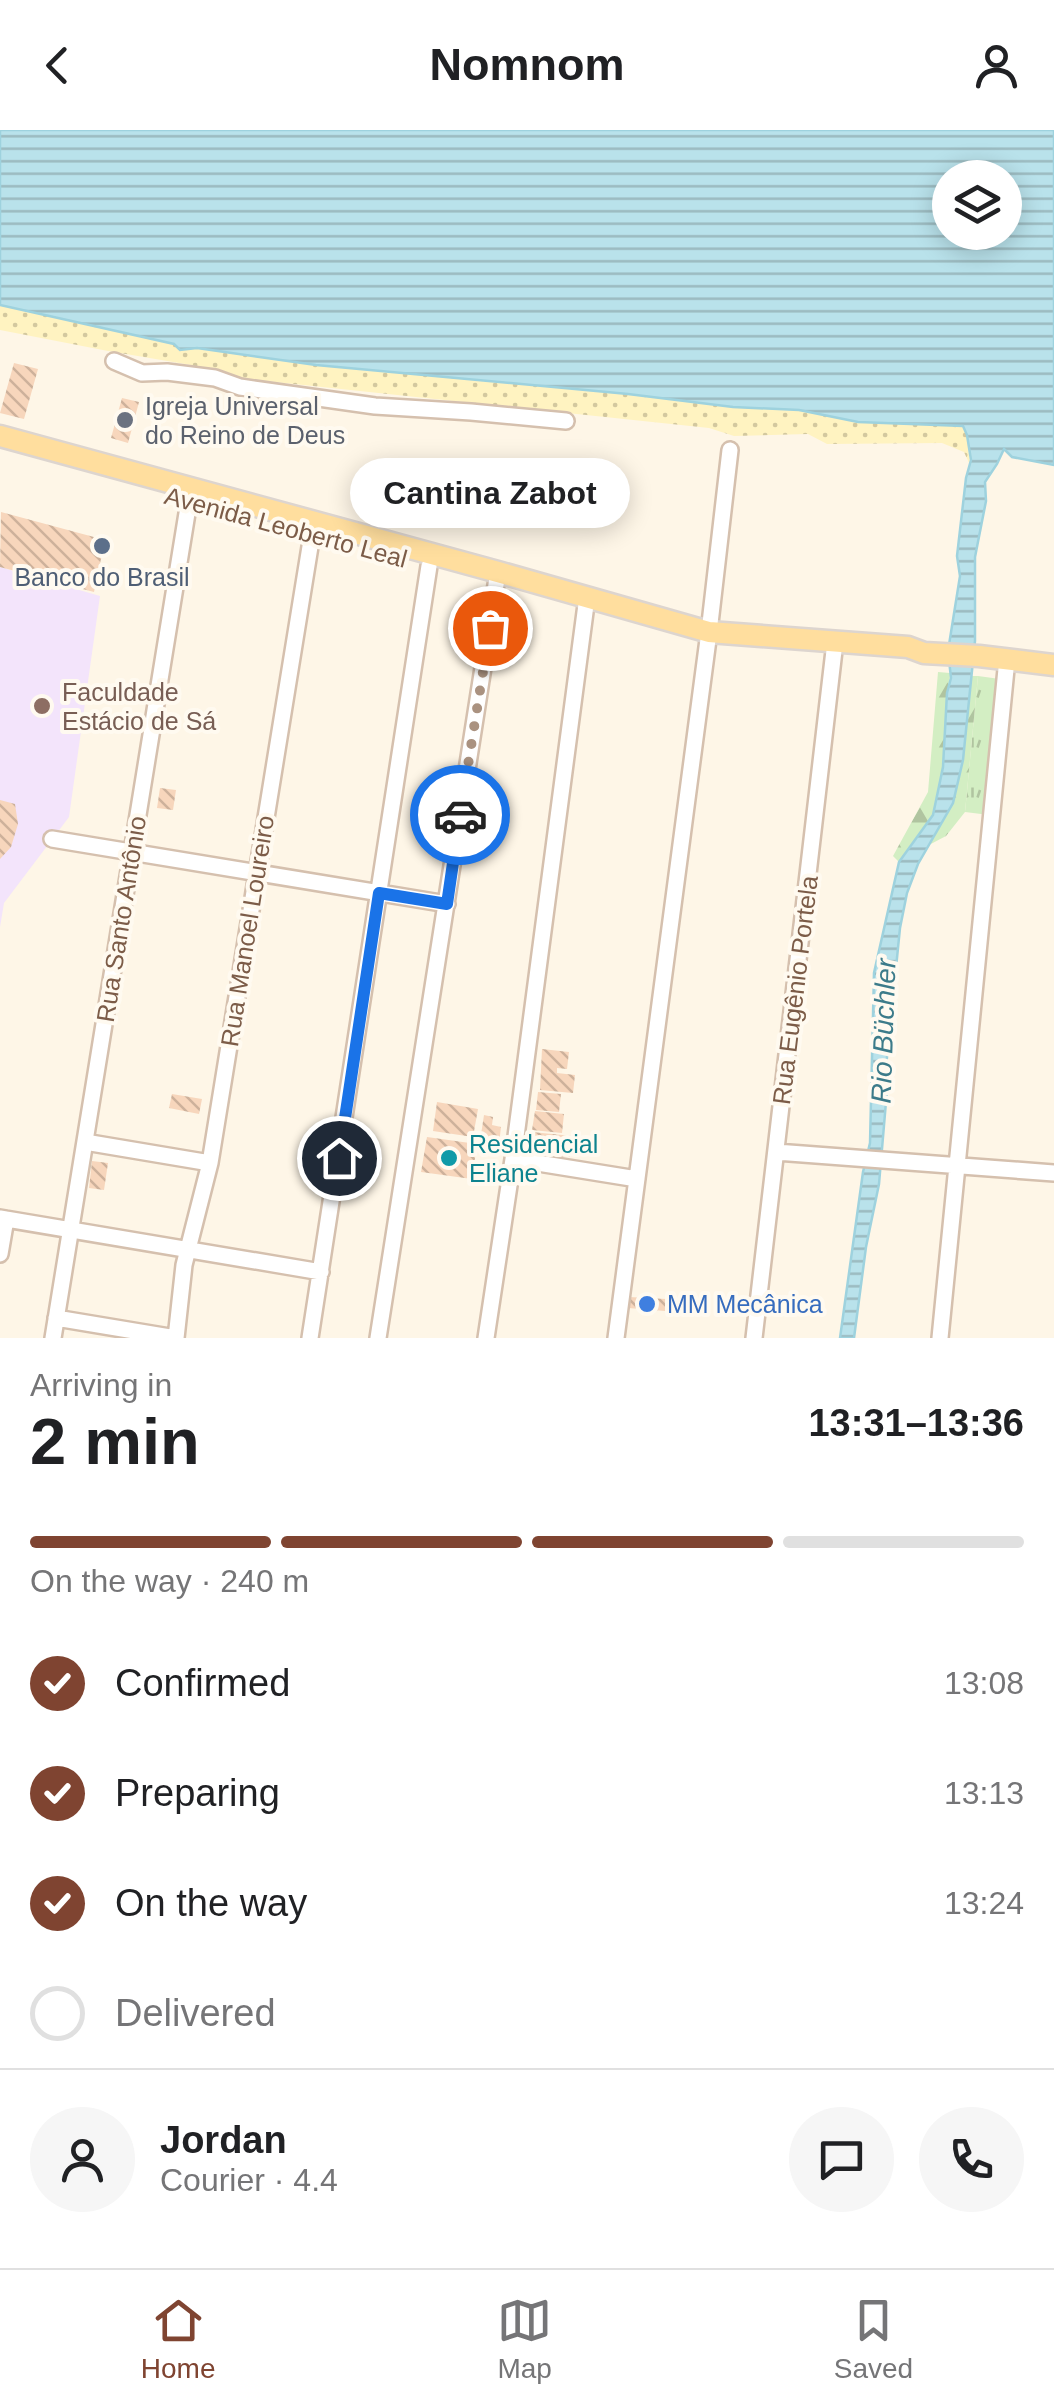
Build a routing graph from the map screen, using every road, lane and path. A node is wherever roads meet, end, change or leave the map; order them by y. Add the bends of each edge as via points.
1 (114, 361) dead end
2 (566, 421) dead end
3 (0, 436) edge
4 (0, 449) edge
5 (730, 450) dead end
6 (188, 501) junction
7 (312, 528) junction
8 (429, 566) junction
9 (497, 578) junction
10 (586, 603) junction
11 (708, 638) junction
12 (834, 648) junction
13 (1007, 659) junction
14 (1054, 665) edge
15 (52, 839) dead end
16 (132, 852) junction
17 (257, 873) junction
18 (379, 893) junction
19 (447, 904) junction
20 (85, 1142) junction
21 (776, 1152) junction
22 (512, 1159) junction
23 (210, 1163) junction
24 (957, 1166) junction
25 (1054, 1173) edge
26 (636, 1179) junction
27 (3, 1219) edge
28 (70, 1230) junction
29 (187, 1249) junction
30 (0, 1254) edge
31 (321, 1272) junction
32 (56, 1318) junction
33 (53, 1338) edge
34 (176, 1338) edge
35 (310, 1338) edge
36 (378, 1338) edge
37 (486, 1338) edge
38 (616, 1338) edge
39 (754, 1338) edge
40 (940, 1338) edge

1 - 2 street via 142,373 216,378 375,406
3 - 7 main road, Avenida Leoberto Leal
4 - 6 main road, Avenida Leoberto Leal
5 - 11 street
6 - 7 main road, Avenida Leoberto Leal
6 - 16 street, Rua Santo Antônio
7 - 8 main road, Avenida Leoberto Leal
7 - 9 main road, Avenida Leoberto Leal
7 - 17 street, Rua Manoel Loureiro
8 - 9 main road, Avenida Leoberto Leal
8 - 18 street
9 - 10 main road, Avenida Leoberto Leal
9 - 19 street
10 - 11 main road, Avenida Leoberto Leal
10 - 22 street
11 - 12 main road, Avenida Leoberto Leal via 743,649
11 - 26 street
12 - 13 main road, Avenida Leoberto Leal via 914,659 932,653
12 - 21 street, Rua Eugênio Portela
13 - 14 main road, Avenida Leoberto Leal
13 - 24 street
15 - 16 street
16 - 17 street
16 - 20 street, Rua Santo Antônio
17 - 18 street
17 - 23 street, Rua Manoel Loureiro
18 - 19 street
18 - 31 street
19 - 36 street
20 - 23 street
20 - 28 street, Rua Santo Antônio
21 - 24 street
21 - 39 street, Rua Eugênio Portela
22 - 26 street
22 - 37 street
23 - 29 street, Rua Manoel Loureiro
24 - 25 street
24 - 40 street
26 - 38 street
27 - 28 street
27 - 30 street
28 - 29 street
28 - 32 street, Rua Santo Antônio
29 - 31 street
29 - 34 street, Rua Manoel Loureiro
31 - 35 street
32 - 33 street, Rua Santo Antônio
32 - 34 street

